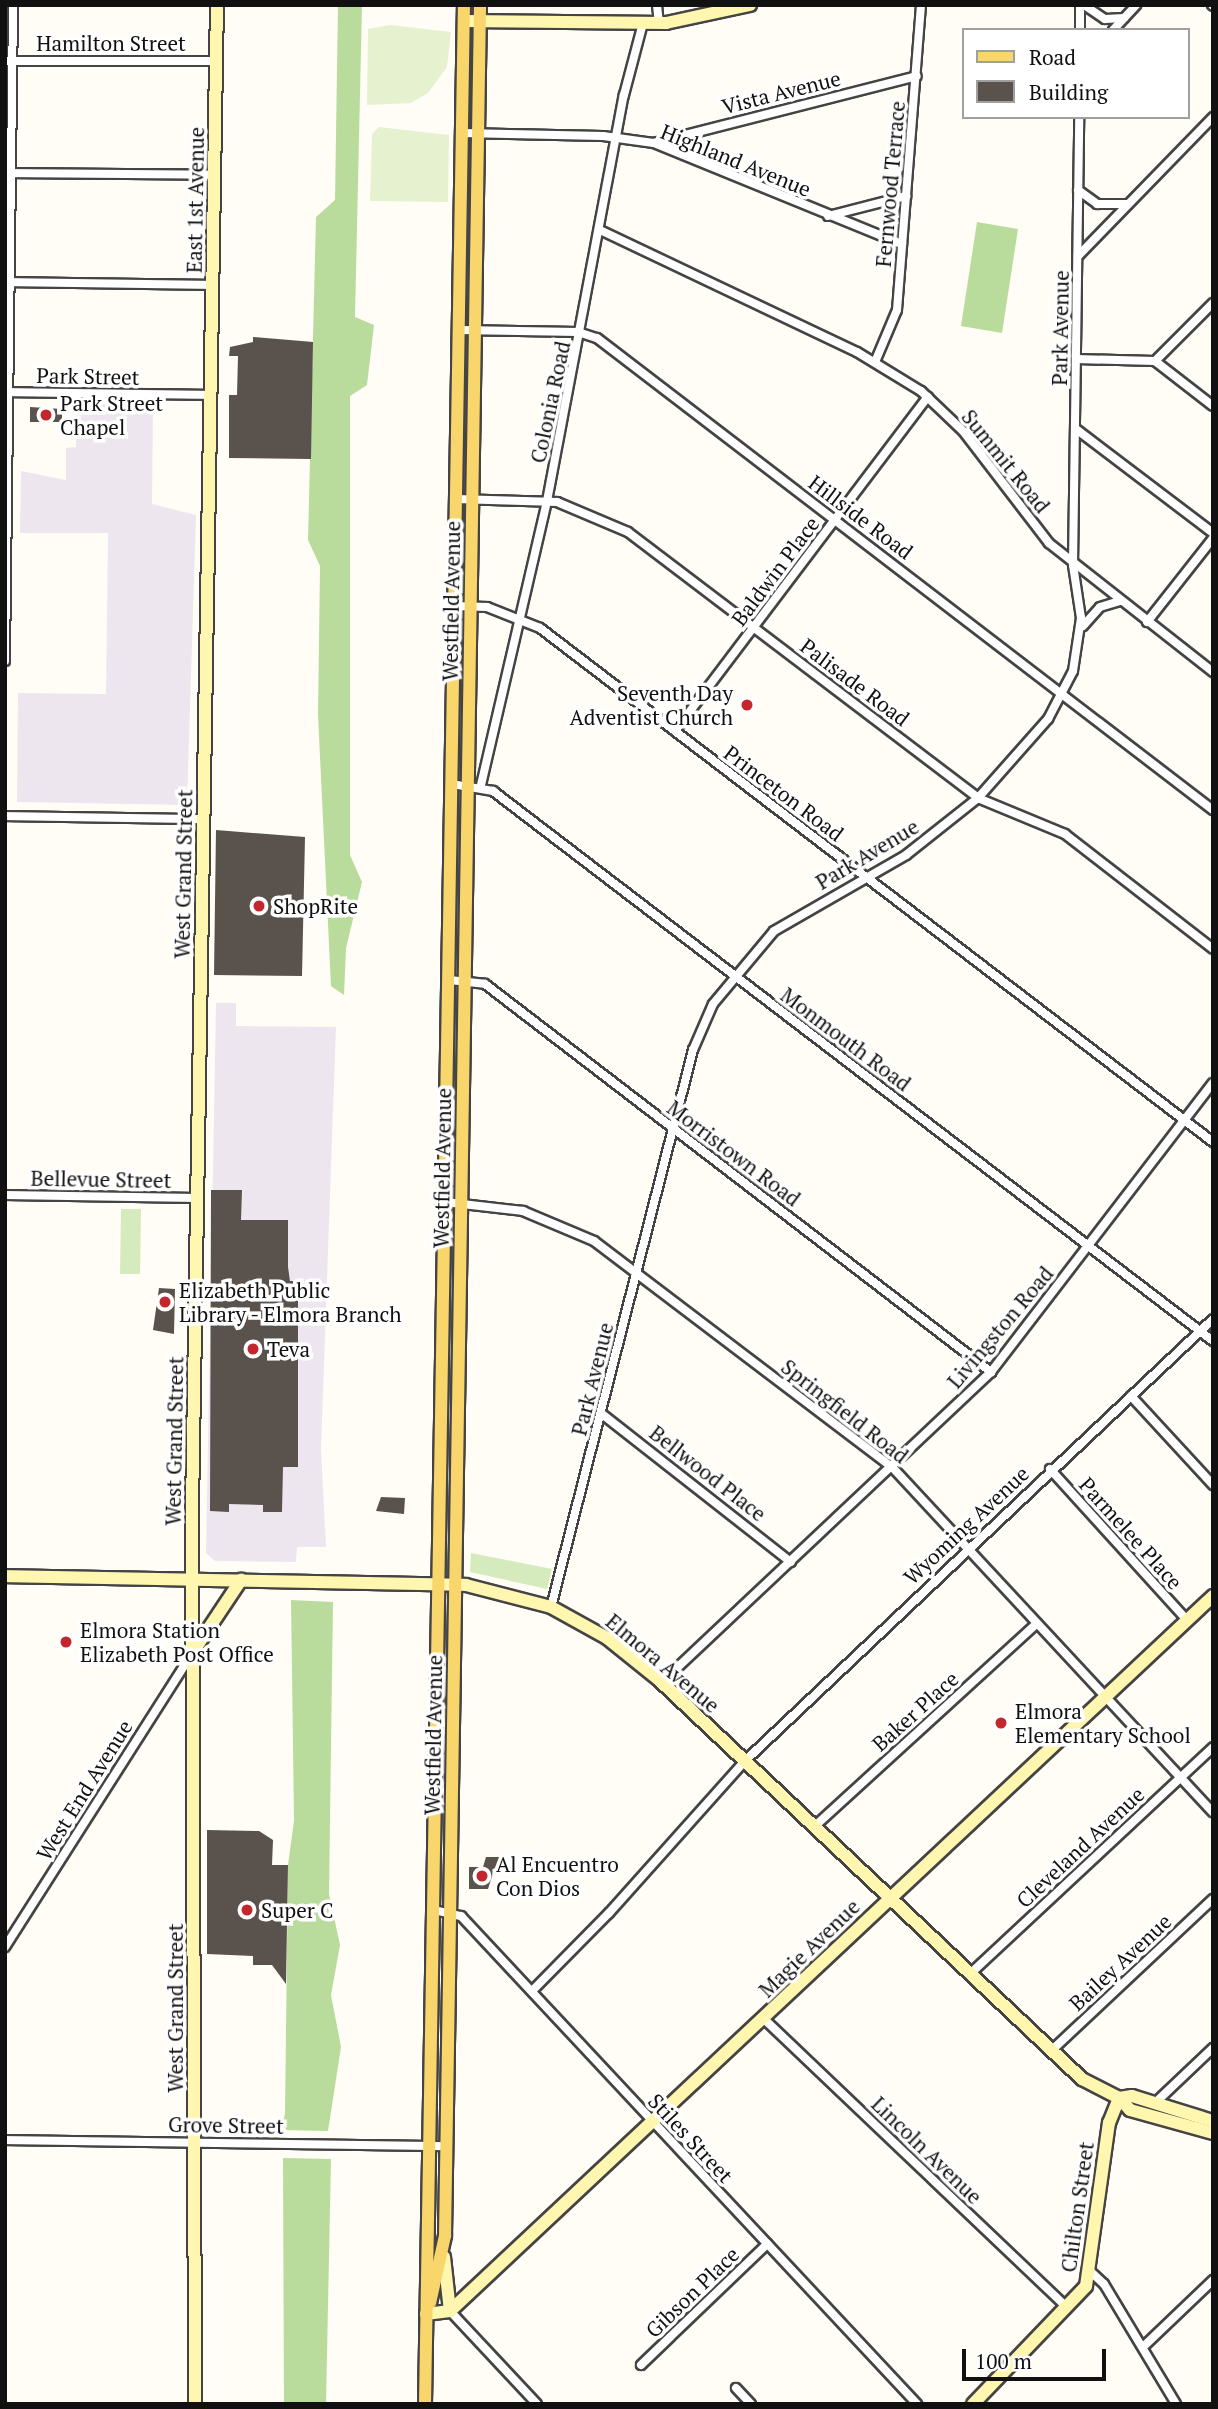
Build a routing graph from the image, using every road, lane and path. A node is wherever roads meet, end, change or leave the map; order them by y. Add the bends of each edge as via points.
1 (13, 5) edge
2 (217, 5) edge
3 (464, 5) edge
4 (480, 5) edge
5 (657, 5) edge
6 (750, 5) edge
7 (920, 5) edge
8 (1082, 5) edge
9 (1136, 5) edge
10 (1124, 18) junction
11 (464, 21) junction
12 (479, 21) junction
13 (643, 23) junction
14 (659, 24) junction
15 (1080, 28) edge
16 (1115, 28) edge
17 (9, 61) edge
18 (216, 61) junction
19 (917, 76) junction
20 (1213, 117) edge
21 (1079, 119) edge
22 (478, 133) junction
23 (462, 134) junction
24 (617, 137) junction
25 (654, 143) junction
26 (9, 173) edge
27 (215, 175) junction
28 (1078, 190) junction
29 (906, 196) junction
30 (1129, 203) junction
31 (828, 216) junction
32 (600, 230) junction
33 (902, 244) junction
34 (1078, 256) junction
35 (7, 282) edge
36 (213, 285) junction
37 (1213, 303) edge
38 (459, 330) junction
39 (475, 331) junction
40 (582, 333) junction
41 (1077, 359) junction
42 (1155, 361) junction
43 (875, 362) junction
44 (7, 392) edge
45 (212, 395) junction
46 (928, 397) junction
47 (1213, 406) edge
48 (1076, 429) junction
49 (456, 499) junction
50 (472, 499) junction
51 (547, 501) junction
52 (836, 520) junction
53 (1213, 535) edge
54 (7, 538) edge
55 (1073, 565) junction
56 (1121, 601) junction
57 (455, 606) junction
58 (470, 606) junction
59 (522, 619) junction
60 (1147, 622) junction
61 (754, 627) junction
62 (1081, 632) junction
63 (5, 661) edge
64 (1213, 672) edge
65 (1065, 694) junction
66 (675, 731) junction
67 (452, 784) junction
68 (474, 785) junction
69 (978, 798) junction
70 (1213, 810) edge
71 (5, 816) edge
72 (203, 819) junction
73 (866, 878) junction
74 (1213, 949) edge
75 (733, 974) junction
76 (449, 980) junction
77 (464, 980) junction
78 (1213, 1083) edge
79 (1185, 1121) junction
80 (673, 1128) junction
81 (1213, 1142) edge
82 (5, 1195) edge
83 (197, 1198) junction
84 (445, 1202) junction
85 (461, 1202) junction
86 (1088, 1246) junction
87 (636, 1273) junction
88 (1213, 1319) edge
89 (1200, 1331) junction
90 (1213, 1341) edge
91 (991, 1372) junction
92 (442, 1395) junction
93 (458, 1395) junction
94 (1131, 1396) junction
95 (602, 1414) junction
96 (892, 1467) junction
97 (1050, 1469) junction
98 (1213, 1485) edge
99 (967, 1547) junction
100 (791, 1562) junction
101 (5, 1576) edge
102 (192, 1579) junction
103 (241, 1580) junction
104 (439, 1584) junction
105 (455, 1585) junction
106 (1213, 1596) edge
107 (551, 1607) junction
108 (1187, 1620) junction
109 (1037, 1623) junction
110 (192, 1653) junction
111 (662, 1682) junction
112 (1106, 1696) junction
113 (1213, 1747) edge
114 (746, 1759) junction
115 (436, 1772) junction
116 (452, 1772) junction
117 (1180, 1777) junction
118 (1213, 1812) edge
119 (817, 1825) junction
120 (892, 1895) junction
121 (1213, 1899) edge
122 (434, 1910) junction
123 (450, 1910) junction
124 (5, 1947) edge
125 (971, 1973) junction
126 (532, 1991) junction
127 (763, 2018) junction
128 (1213, 2048) edge
129 (1051, 2050) junction
130 (1119, 2098) junction
131 (1155, 2103) junction
132 (651, 2121) junction
133 (1213, 2121) edge
134 (1213, 2133) edge
135 (5, 2140) edge
136 (195, 2142) junction
137 (430, 2146) junction
138 (446, 2146) junction
139 (444, 2236) junction
140 (767, 2244) junction
141 (1090, 2271) junction
142 (1213, 2280) edge
143 (1067, 2307) junction
144 (450, 2311) junction
145 (426, 2314) junction
146 (1143, 2347) junction
147 (641, 2365) dead end
148 (736, 2388) dead end
149 (195, 2404) edge
150 (425, 2404) edge
151 (537, 2404) edge
152 (751, 2404) edge
153 (917, 2404) edge
154 (972, 2404) edge
155 (1176, 2404) edge

1 - 17 street
2 - 18 street, East 1st Avenue
3 - 11 main road, Westfield Avenue
4 - 12 main road, Westfield Avenue
5 - 14 street
6 - 14 street
7 - 19 street, Fernwood Terrace
8 - 10 street via 1105,19
8 - 15 street
9 - 10 street
10 - 16 street
11 - 12 street
11 - 23 main road, Westfield Avenue
12 - 13 street
12 - 22 main road, Westfield Avenue
13 - 14 street
13 - 24 street, Colonia Road
17 - 18 street, Hamilton Street
17 - 26 street
18 - 27 street, East 1st Avenue
19 - 25 street, Vista Avenue
19 - 29 street, Fernwood Terrace
20 - 30 street
21 - 28 street, Park Avenue
22 - 23 street, Highland Avenue
22 - 24 street, Highland Avenue
22 - 39 main road, Westfield Avenue
23 - 38 main road, Westfield Avenue
24 - 25 street, Highland Avenue
24 - 32 street, Colonia Road
25 - 31 street, Highland Avenue
26 - 27 street
26 - 35 street
27 - 36 street, East 1st Avenue
28 - 30 street via 1106,206
28 - 34 street, Park Avenue
29 - 31 street, Highland Avenue
29 - 33 street, Fernwood Terrace
30 - 34 street
31 - 33 street, Highland Avenue
32 - 40 street, Colonia Road
32 - 43 street, Summit Road
33 - 43 street, Fernwood Terrace via 895,320
34 - 41 street, Park Avenue
35 - 36 street
35 - 44 street
36 - 45 street, East 1st Avenue
37 - 42 street
38 - 39 street, Hillside Road
38 - 49 main road, Westfield Avenue
39 - 40 street, Hillside Road
39 - 50 main road, Westfield Avenue
40 - 51 street, Colonia Road
40 - 52 street, Hillside Road via 602,341
41 - 42 street
41 - 48 street, Park Avenue
42 - 47 street
43 - 46 street, Summit Road
44 - 45 street, Park Street
44 - 54 street
45 - 72 street, West Grand Street
46 - 52 street, Baldwin Place
46 - 55 street, Summit Road via 963,430 1049,544
48 - 53 street
48 - 55 street, Park Avenue
49 - 50 street, Palisade Road
49 - 57 main road, Westfield Avenue
50 - 51 street, Palisade Road
50 - 58 main road, Westfield Avenue
51 - 59 street, Colonia Road
51 - 61 street, Palisade Road via 583,509 628,532
52 - 61 street, Baldwin Place
52 - 65 street, Hillside Road
53 - 60 street
54 - 63 street
55 - 56 street, Summit Road
55 - 62 street, Park Avenue
56 - 60 street, Summit Road
56 - 62 street via 1093,612
57 - 58 street, Princeton Road
57 - 67 main road, Westfield Avenue
58 - 59 street, Princeton Road
58 - 68 main road, Westfield Avenue
59 - 66 street, Princeton Road
59 - 68 street, Colonia Road
60 - 64 street, Summit Road
61 - 66 street, Baldwin Place
61 - 69 street, Palisade Road
62 - 65 street, Park Avenue
65 - 69 street, Park Avenue
65 - 70 street, Hillside Road
66 - 73 street, Princeton Road
67 - 68 street
67 - 76 main road, Westfield Avenue
68 - 75 street, Monmouth Road
68 - 77 main road, Westfield Avenue
69 - 73 street, Park Avenue via 920,846
69 - 74 street, Palisade Road via 1065,834
71 - 72 street
72 - 83 street, West Grand Street
73 - 75 street, Park Avenue via 774,931
73 - 79 street, Princeton Road
75 - 80 street, Park Avenue via 702,1026
75 - 86 street, Monmouth Road
76 - 77 street, Morristown Road
76 - 84 main road, Westfield Avenue
77 - 80 street, Morristown Road via 485,984
77 - 85 main road, Westfield Avenue
78 - 79 street, Livingston Road
79 - 81 street, Princeton Road
79 - 86 street, Livingston Road
80 - 87 street, Park Avenue
80 - 91 street, Morristown Road
82 - 83 street, Bellevue Street
83 - 102 street, West Grand Street
84 - 85 street, Springfield Road
84 - 92 main road, Westfield Avenue
85 - 87 street, Springfield Road via 508,1207 559,1223 594,1241
85 - 93 main road, Westfield Avenue
86 - 89 street, Monmouth Road
86 - 91 street, Livingston Road
87 - 95 street, Park Avenue
87 - 96 street, Springfield Road
88 - 89 street, Wyoming Avenue
89 - 90 street, Monmouth Road
89 - 94 street, Wyoming Avenue
91 - 96 street, Livingston Road
92 - 93 main road
92 - 104 main road, Westfield Avenue
93 - 105 main road, Westfield Avenue
94 - 97 street, Wyoming Avenue
94 - 98 street
95 - 100 street, Bellwood Place
95 - 107 street, Park Avenue
96 - 99 street, Springfield Road
96 - 100 street, Livingston Road
97 - 99 street, Wyoming Avenue
97 - 108 street, Parmelee Place
99 - 109 street, Springfield Road
99 - 114 street, Wyoming Avenue
100 - 111 street, Livingston Road
101 - 102 street, Elmora Avenue
102 - 103 street, Elmora Avenue
102 - 110 street, West Grand Street
103 - 104 street, Elmora Avenue
103 - 110 street
104 - 105 street, Elmora Avenue
104 - 115 main road, Westfield Avenue
105 - 107 street, Elmora Avenue via 497,1590
105 - 116 main road, Westfield Avenue
106 - 108 street, Magie Avenue
107 - 111 street, Elmora Avenue via 607,1638
108 - 112 street, Magie Avenue
109 - 112 street, Springfield Road
109 - 119 street, Baker Place
110 - 124 street, West End Avenue
110 - 136 street, West Grand Street
111 - 114 street, Elmora Avenue
112 - 117 street, Springfield Road
112 - 120 street, Magie Avenue
113 - 117 street, Cleveland Avenue
114 - 119 street, Elmora Avenue
114 - 126 street, Wyoming Avenue via 609,1913
115 - 116 main road
115 - 122 main road, Westfield Avenue
116 - 123 main road, Westfield Avenue
117 - 118 street, Springfield Road
117 - 125 street, Cleveland Avenue
119 - 120 street, Elmora Avenue
120 - 125 street, Elmora Avenue
120 - 127 street, Magie Avenue
121 - 129 street, Bailey Avenue
122 - 123 street
122 - 137 main road, Westfield Avenue
123 - 126 street, Stiles Street
123 - 138 main road, Westfield Avenue
125 - 129 street, Elmora Avenue
126 - 132 street, Stiles Street
127 - 132 street, Magie Avenue
127 - 143 street, Lincoln Avenue
128 - 131 street
129 - 130 street, Elmora Avenue via 1082,2080
130 - 131 street
130 - 134 street via 1130,2110
130 - 141 street, Chilton Street via 1108,2130
131 - 133 street
132 - 140 street, Stiles Street
132 - 144 street, Magie Avenue
135 - 136 street, Grove Street
136 - 137 street, Grove Street
136 - 149 street, West Grand Street
137 - 138 street, Grove Street
137 - 145 main road, Westfield Avenue
138 - 139 main road, Westfield Avenue
139 - 144 street via 444,2285
139 - 145 main road, Westfield Avenue via 441,2271
140 - 147 street, Gibson Place
140 - 153 street, Stiles Street
141 - 143 street, Chilton Street via 1086,2286
141 - 146 street via 1104,2284
142 - 146 street
143 - 154 street, Chilton Street
144 - 145 street
144 - 151 street
145 - 150 main road, Westfield Avenue
146 - 155 street
148 - 152 street

